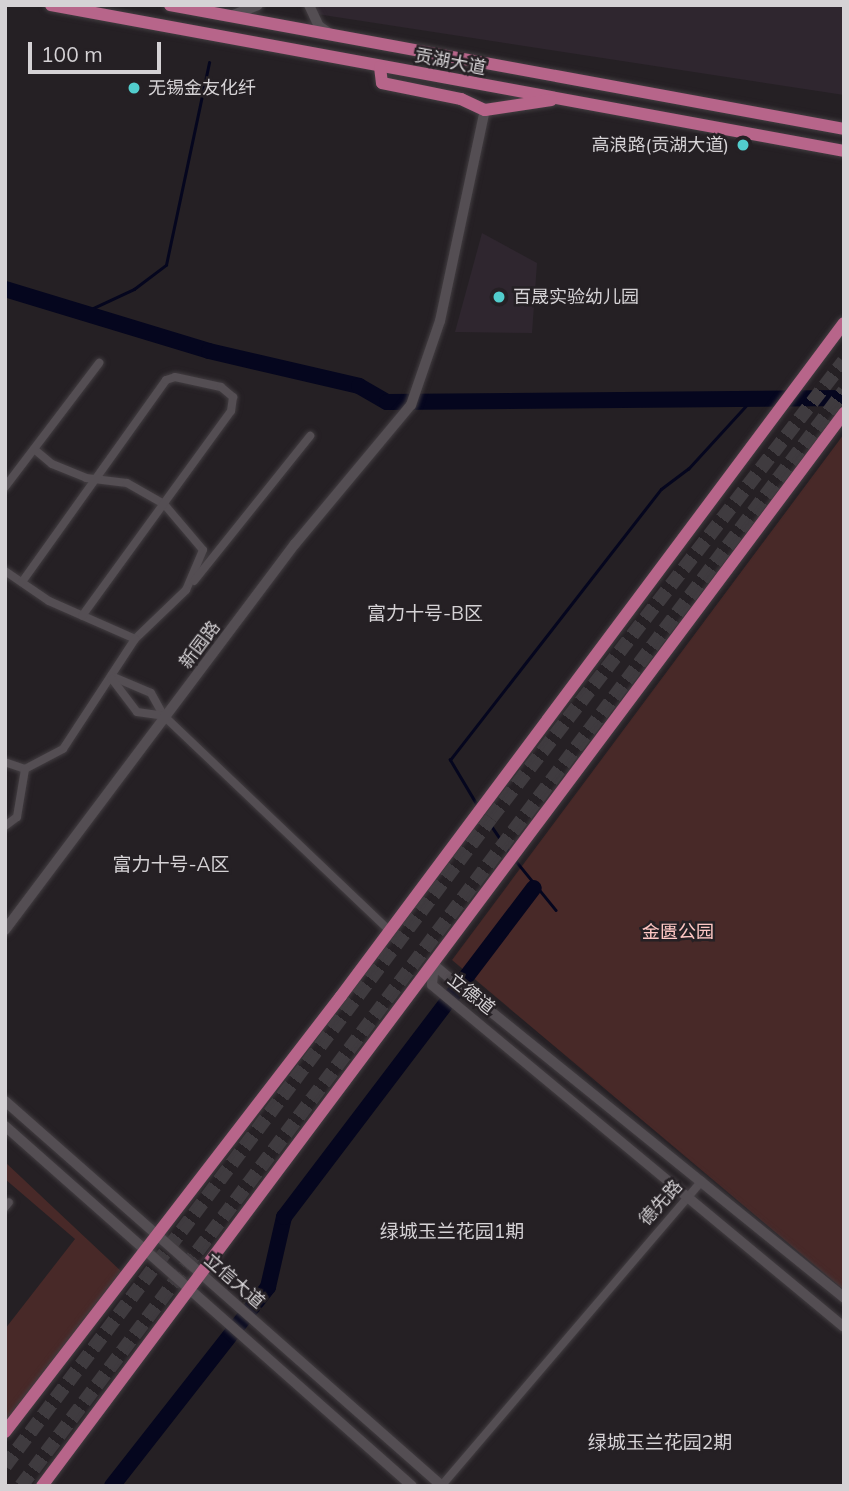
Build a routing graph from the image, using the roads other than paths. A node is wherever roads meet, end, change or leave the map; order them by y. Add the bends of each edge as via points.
1 (51, 5) edge
2 (170, 5) edge
3 (257, 5) edge
4 (309, 5) edge
5 (232, 16) junction
6 (334, 37) junction
7 (380, 67) junction
8 (553, 99) junction
9 (484, 110) junction
10 (844, 129) edge
11 (844, 151) edge
12 (844, 323) edge
13 (99, 363) dead end
14 (844, 413) edge
15 (310, 436) dead end
16 (34, 449) junction
17 (97, 480) junction
18 (5, 487) edge
19 (164, 504) junction
20 (5, 571) edge
21 (22, 582) junction
22 (187, 590) junction
23 (82, 615) junction
24 (135, 639) junction
25 (111, 676) junction
26 (165, 718) junction
27 (5, 762) edge
28 (25, 769) junction
29 (17, 817) junction
30 (5, 826) edge
31 (5, 833) edge
32 (5, 924) edge
33 (5, 930) edge
34 (388, 930) junction
35 (434, 965) junction
36 (5, 1101) edge
37 (5, 1126) edge
38 (702, 1181) junction
39 (687, 1199) junction
40 (155, 1236) junction
41 (145, 1250) junction
42 (200, 1275) junction
43 (190, 1287) junction
44 (844, 1298) edge
45 (844, 1327) edge
46 (5, 1432) edge
47 (43, 1486) edge
48 (412, 1486) edge
49 (444, 1486) edge

1 - 7 main road, 贡湖大道
2 - 5 main road, 贡湖大道
3 - 5 street
4 - 6 street via 319,26
5 - 6 main road, 贡湖大道
6 - 10 main road, 贡湖大道
7 - 8 main road, 贡湖大道
7 - 9 main road via 382,83 461,99
8 - 9 main road
8 - 11 main road, 贡湖大道
9 - 26 street, 新园路 via 421,381 394,424 293,542
12 - 34 main road
13 - 16 street
14 - 35 main road
15 - 22 street
16 - 17 street via 52,464
16 - 18 street
17 - 19 street via 127,483
17 - 19 street via 166,380 175,377 221,387 233,397 230,411
17 - 21 street
19 - 22 street via 203,550
19 - 23 street
20 - 21 street
21 - 23 street
22 - 24 street
23 - 24 street
24 - 25 street
25 - 26 street via 151,693
25 - 26 street via 137,712
25 - 28 street via 63,748
26 - 32 street, 新园路
26 - 33 street, 新园路
26 - 34 street
27 - 28 street
28 - 29 street
29 - 30 street
29 - 31 street
34 - 40 main road
35 - 38 street, 立德道
35 - 39 street, 立德道 via 432,985
35 - 42 main road
36 - 40 street, 立信大道
37 - 41 street, 立信大道
38 - 39 street, 德先路
38 - 44 street, 立德道
39 - 45 street, 立德道
39 - 49 street, 德先路
40 - 41 main road
40 - 42 street, 立信大道
41 - 43 street, 立信大道
41 - 46 main road
42 - 43 main road
42 - 49 street, 立信大道
43 - 47 main road
43 - 48 street, 立信大道

